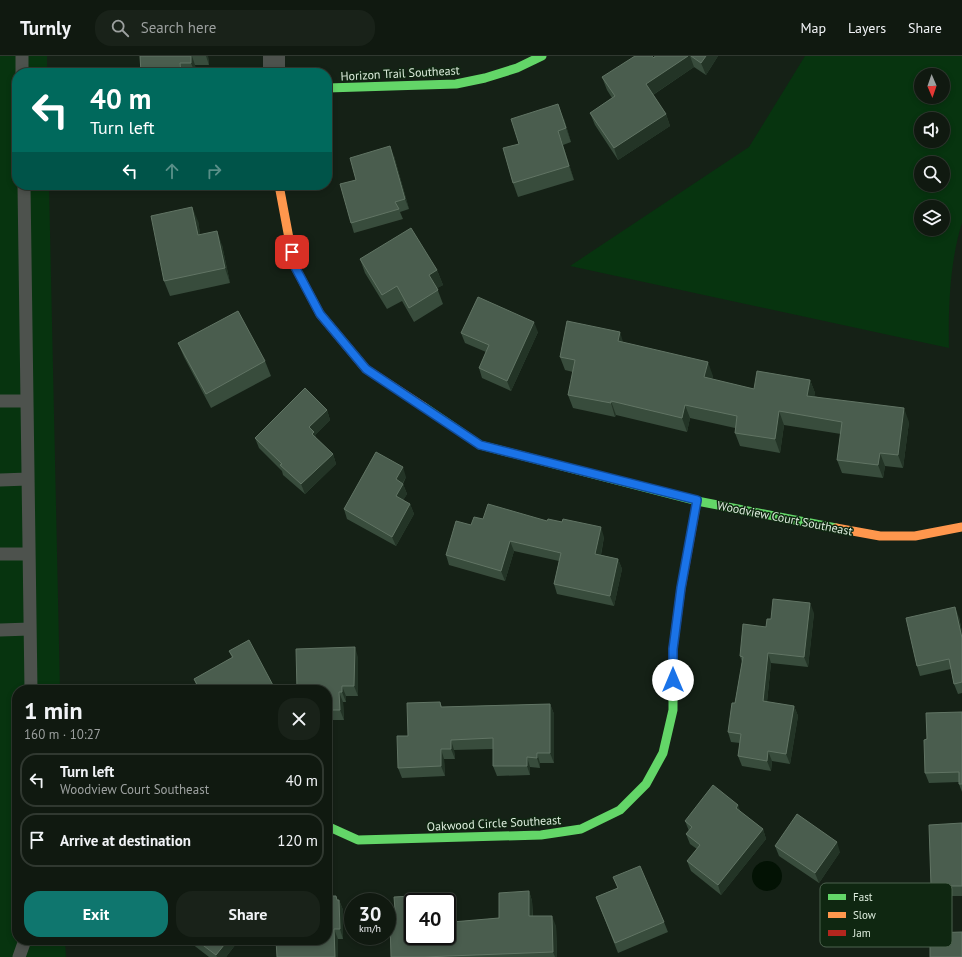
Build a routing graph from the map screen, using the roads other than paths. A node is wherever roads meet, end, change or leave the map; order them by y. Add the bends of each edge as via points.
1 (22, 56) edge
2 (274, 56) edge
3 (542, 56) edge
4 (22, 68) edge
5 (274, 68) edge
6 (332, 88) edge
7 (24, 190) edge
8 (280, 190) edge
9 (0, 401) edge
10 (27, 401) junction
11 (0, 480) edge
12 (28, 480) junction
13 (697, 500) junction
14 (962, 527) edge
15 (0, 554) edge
16 (29, 554) junction
17 (30, 629) junction
18 (0, 630) edge
19 (30, 685) edge
20 (332, 828) edge
21 (23, 945) edge
22 (19, 957) edge

1 - 4 lane
2 - 5 street
3 - 6 street, Horizon Trail Southeast via 518,68 456,84
7 - 10 lane
8 - 13 street, Woodview Court Southeast via 294,265 320,314 366,369 480,445
9 - 10 lane
10 - 12 lane
11 - 12 lane
12 - 16 lane
13 - 14 street, Woodview Court Southeast via 880,536 915,536
13 - 20 street, Oakwood Circle Southeast via 673,649 673,710 663,753 646,784 620,810 581,829 541,835 358,840
15 - 16 lane
16 - 17 lane
17 - 18 lane
17 - 19 lane
21 - 22 lane

